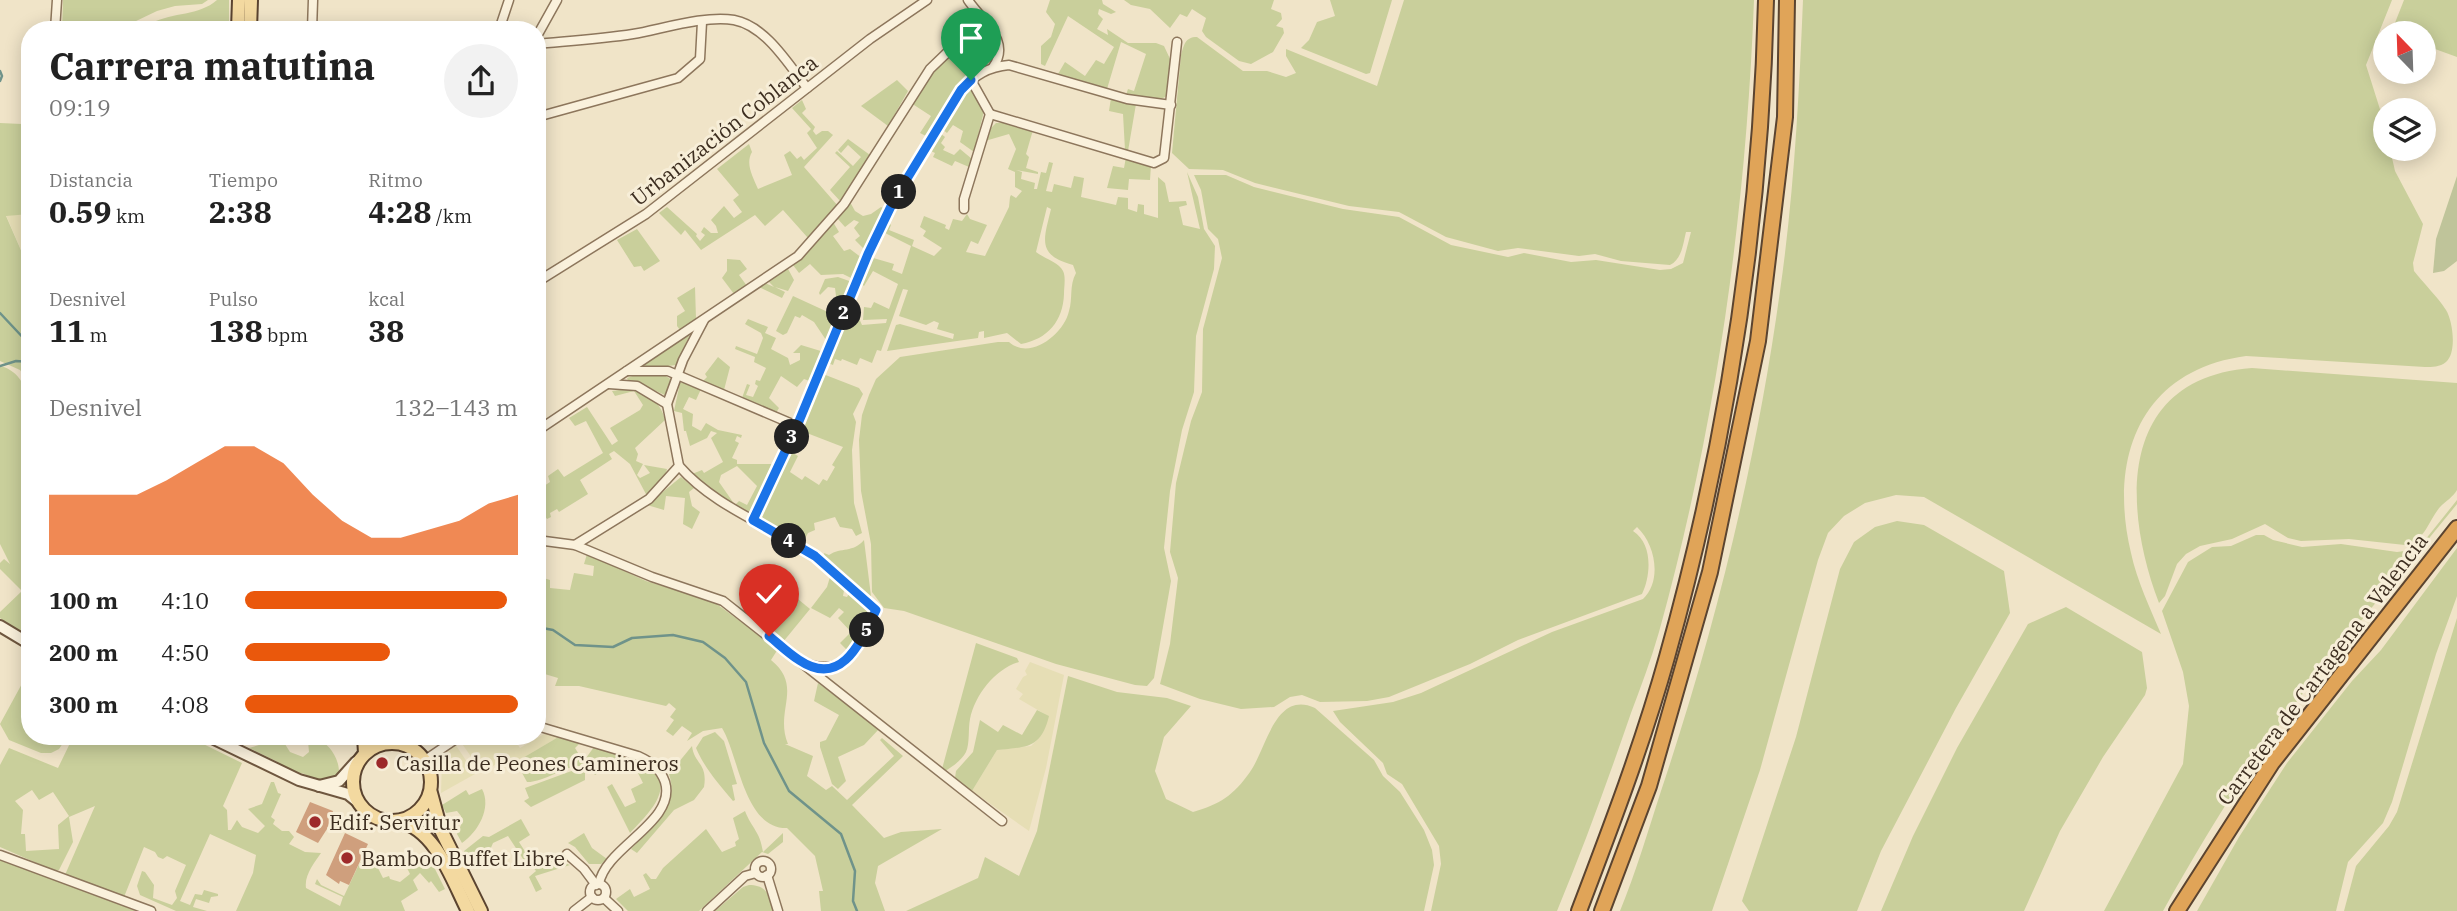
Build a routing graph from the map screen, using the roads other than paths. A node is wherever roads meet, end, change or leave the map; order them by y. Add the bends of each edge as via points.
1 (57, 0) edge
2 (239, 0) edge
3 (251, 0) edge
4 (313, 0) edge
5 (509, 0) edge
6 (556, 0) edge
7 (926, 0) edge
8 (968, 0) edge
9 (1766, 0) edge
10 (1787, 0) edge
11 (981, 20) junction
12 (56, 21) edge
13 (239, 21) edge
14 (250, 21) edge
15 (312, 21) edge
16 (502, 21) edge
17 (545, 21) edge
18 (702, 22) junction
19 (1177, 41) dead end
20 (546, 43) edge
21 (993, 67) junction
22 (971, 80) junction
23 (807, 88) junction
24 (1171, 106) junction
25 (990, 114) junction
26 (546, 115) edge
27 (964, 209) dead end
28 (546, 276) edge
29 (705, 318) junction
30 (624, 372) junction
31 (678, 374) junction
32 (608, 384) junction
33 (667, 404) junction
34 (546, 424) edge
35 (797, 426) junction
36 (679, 466) junction
37 (753, 520) junction
38 (2457, 528) edge
39 (546, 541) edge
40 (575, 545) junction
41 (0, 626) edge
42 (21, 639) edge
43 (801, 662) junction
44 (546, 729) edge
45 (227, 745) edge
46 (362, 745) edge
47 (379, 745) edge
48 (407, 745) edge
49 (447, 745) edge
50 (360, 758) junction
51 (425, 760) junction
52 (317, 786) junction
53 (430, 792) junction
54 (359, 803) junction
55 (397, 821) junction
56 (1002, 821) dead end
57 (567, 854) dead end
58 (0, 855) edge
59 (756, 873) junction
60 (2201, 873) junction
61 (767, 875) junction
62 (597, 885) junction
63 (592, 897) junction
64 (604, 898) junction
65 (1604, 908) edge
66 (151, 911) edge
67 (468, 911) edge
68 (481, 911) edge
69 (574, 911) edge
70 (618, 911) edge
71 (707, 911) edge
72 (778, 911) edge
73 (1579, 911) edge
74 (2177, 911) edge
75 (2183, 911) edge

1 - 12 street
2 - 13 main road
3 - 14 main road
4 - 15 street
5 - 16 street
6 - 17 street
7 - 23 street, Urbanización Coblanca
8 - 11 street
9 - 73 highway via 1753,205 1733,359 1712,468 1666,659 1620,803
10 - 65 highway via 1784,117 1758,341 1710,572 1648,786
11 - 21 street via 999,40 1001,51
11 - 29 street via 930,69 844,204 798,256
18 - 20 street
18 - 23 street via 734,20 756,30
18 - 26 street via 700,59 678,78
19 - 24 street
21 - 22 street
21 - 24 street via 1014,66 1127,99
22 - 25 street
22 - 35 street via 891,206
23 - 28 street, Urbanización Coblanca via 646,214
24 - 25 street via 1164,158 1154,163
25 - 27 street
29 - 30 street
29 - 31 street
30 - 31 street via 655,369
30 - 32 street
31 - 33 street
31 - 35 street
32 - 33 street via 637,386
32 - 34 street
33 - 36 street
35 - 37 street
36 - 37 street via 696,486
36 - 40 street via 649,499
37 - 43 street via 815,556 876,610 857,648 840,666
38 - 60 highway, Carretera de Cartagena a Valencia via 2272,764
39 - 40 street
40 - 43 street via 723,601
41 - 42 main road
43 - 56 street
44 - 62 street via 638,756 654,764 667,789 662,807 612,860
45 - 52 main road
46 - 50 main road
47 - 50 main road
48 - 51 main road
49 - 51 street
50 - 52 main road via 339,781
50 - 54 main road via 354,789
51 - 53 main road via 432,781
52 - 54 main road via 348,794
53 - 55 main road via 418,811
53 - 68 main road via 441,830
54 - 55 main road via 376,817
55 - 67 main road via 409,823 427,837
57 - 62 street
58 - 66 street
59 - 61 street
59 - 61 street via 755,866 763,861 770,866
59 - 71 street via 745,876
60 - 74 highway, Carretera de Cartagena a Valencia
60 - 75 highway, Carretera de Cartagena a Valencia
61 - 72 street
62 - 63 street via 590,892
62 - 64 street via 604,887
63 - 64 street
63 - 69 street
64 - 70 street

